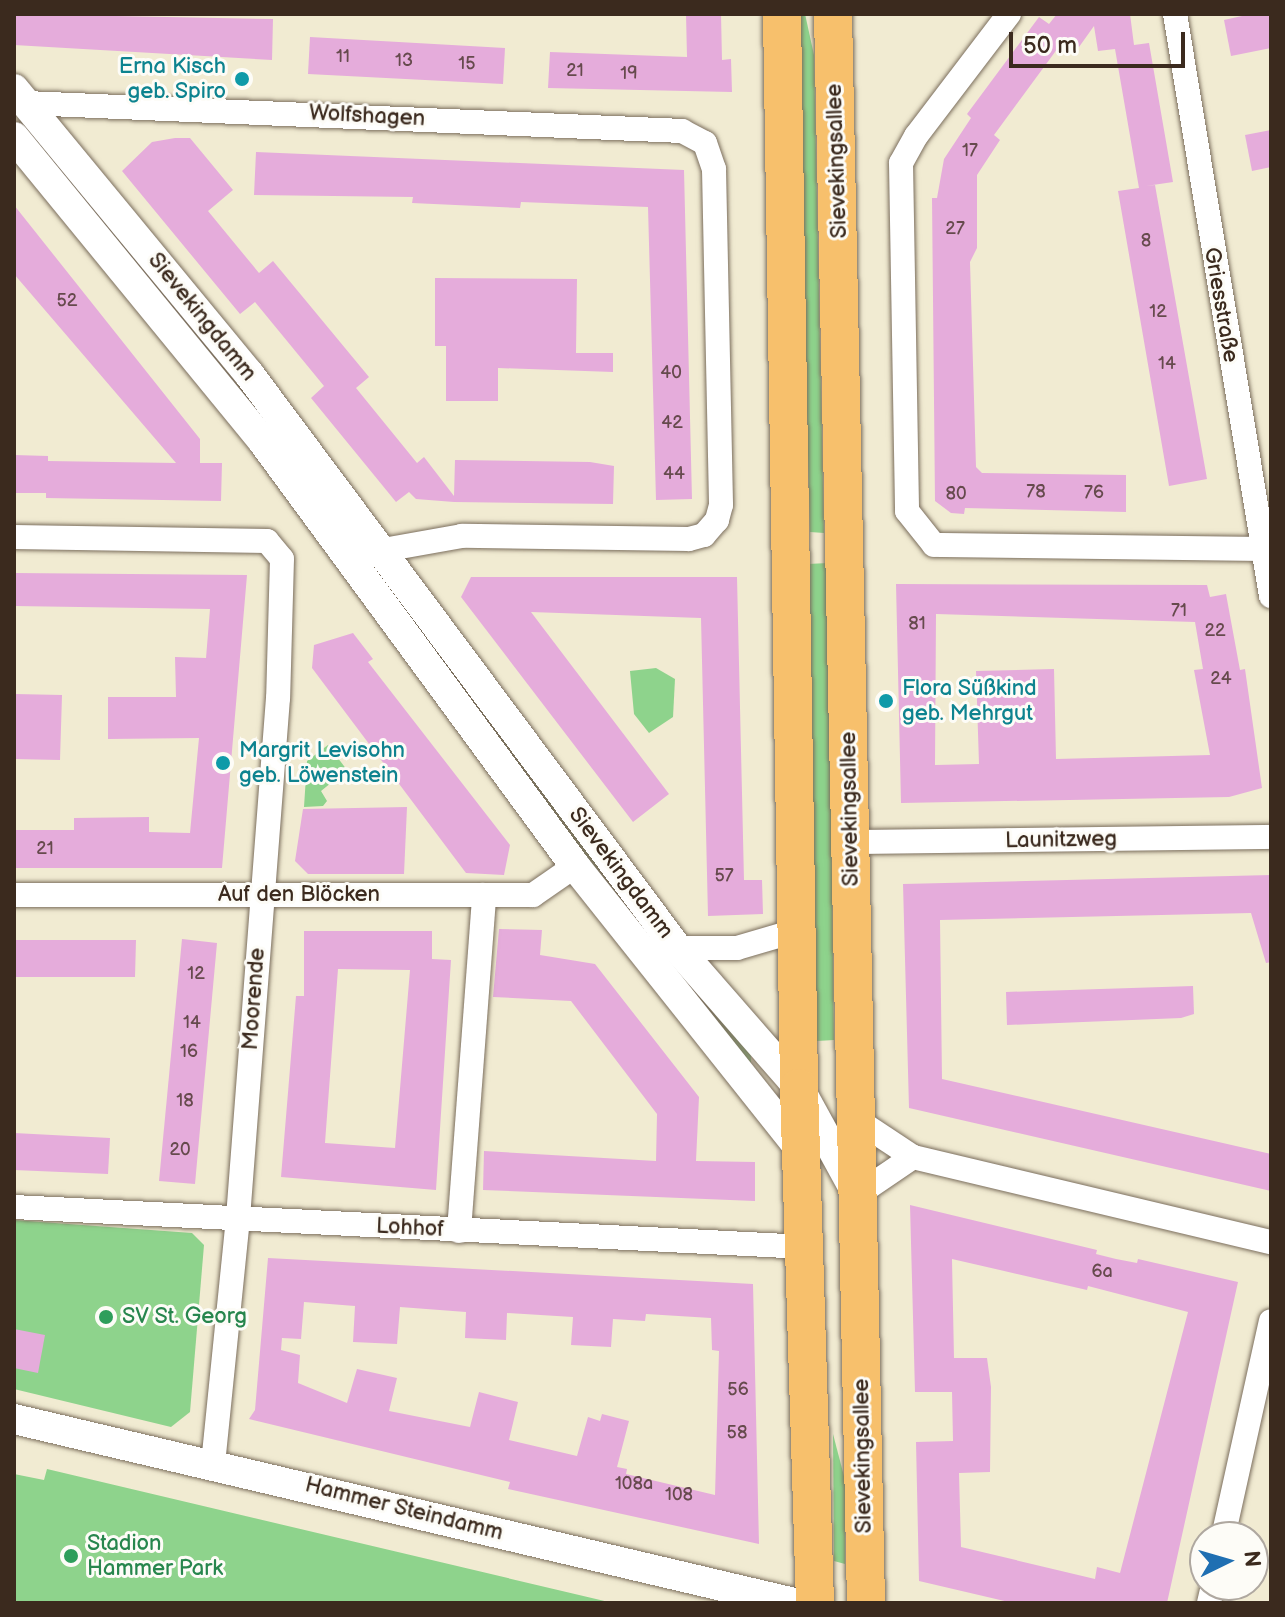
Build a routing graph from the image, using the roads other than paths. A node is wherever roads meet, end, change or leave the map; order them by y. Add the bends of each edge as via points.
1 (782, 14) edge
2 (833, 14) edge
3 (1009, 14) edge
4 (1175, 14) edge
5 (20, 96) edge
6 (14, 137) edge
7 (14, 537) edge
8 (1266, 549) edge
9 (342, 551) junction
10 (380, 553) junction
11 (1271, 596) edge
12 (1271, 837) edge
13 (850, 842) junction
14 (575, 866) junction
15 (14, 895) edge
16 (261, 895) junction
17 (484, 895) junction
18 (798, 930) junction
19 (677, 948) junction
20 (799, 1088) junction
21 (854, 1118) junction
22 (801, 1150) junction
23 (913, 1157) junction
24 (857, 1195) junction
25 (14, 1207) edge
26 (238, 1218) junction
27 (459, 1231) junction
28 (1271, 1242) edge
29 (806, 1247) junction
30 (1271, 1321) edge
31 (14, 1419) edge
32 (213, 1463) junction
33 (1227, 1521) edge
34 (794, 1603) edge
35 (815, 1603) edge
36 (866, 1603) edge

1 - 18 main road
2 - 13 main road, Sievekingsallee
3 - 8 street via 942,99 901,163 907,511 934,545
4 - 8 street, Griesstraße
5 - 10 street, Sievekingdamm via 249,374
5 - 10 street, Wolfshagen via 682,131 705,143 714,169 721,505 704,535 462,536
6 - 9 street, Sievekingdamm via 252,428
7 - 16 street, Moorende via 267,541 282,559
8 - 11 street, Griesstraße
9 - 10 street
9 - 14 street, Sievekingdamm
10 - 19 street, Sievekingdamm
12 - 13 street, Launitzweg
13 - 21 main road, Sievekingsallee
14 - 17 street, Auf den Blöcken via 533,895
14 - 22 street, Sievekingdamm
15 - 16 street, Auf den Blöcken
16 - 17 street, Auf den Blöcken
16 - 26 street, Moorende
17 - 27 street
18 - 19 street via 737,948
18 - 20 main road
19 - 20 street, Sievekingdamm
20 - 22 main road
20 - 24 street, Sievekingdamm
21 - 23 street
21 - 24 main road, Sievekingsallee
22 - 29 main road
23 - 24 street
23 - 28 street
24 - 36 main road, Sievekingsallee
25 - 26 street, Lohhof
26 - 27 street, Lohhof
26 - 32 street, Moorende
27 - 29 street, Lohhof
29 - 35 main road
30 - 33 street
31 - 32 street, Hammer Steindamm
32 - 34 street, Hammer Steindamm

